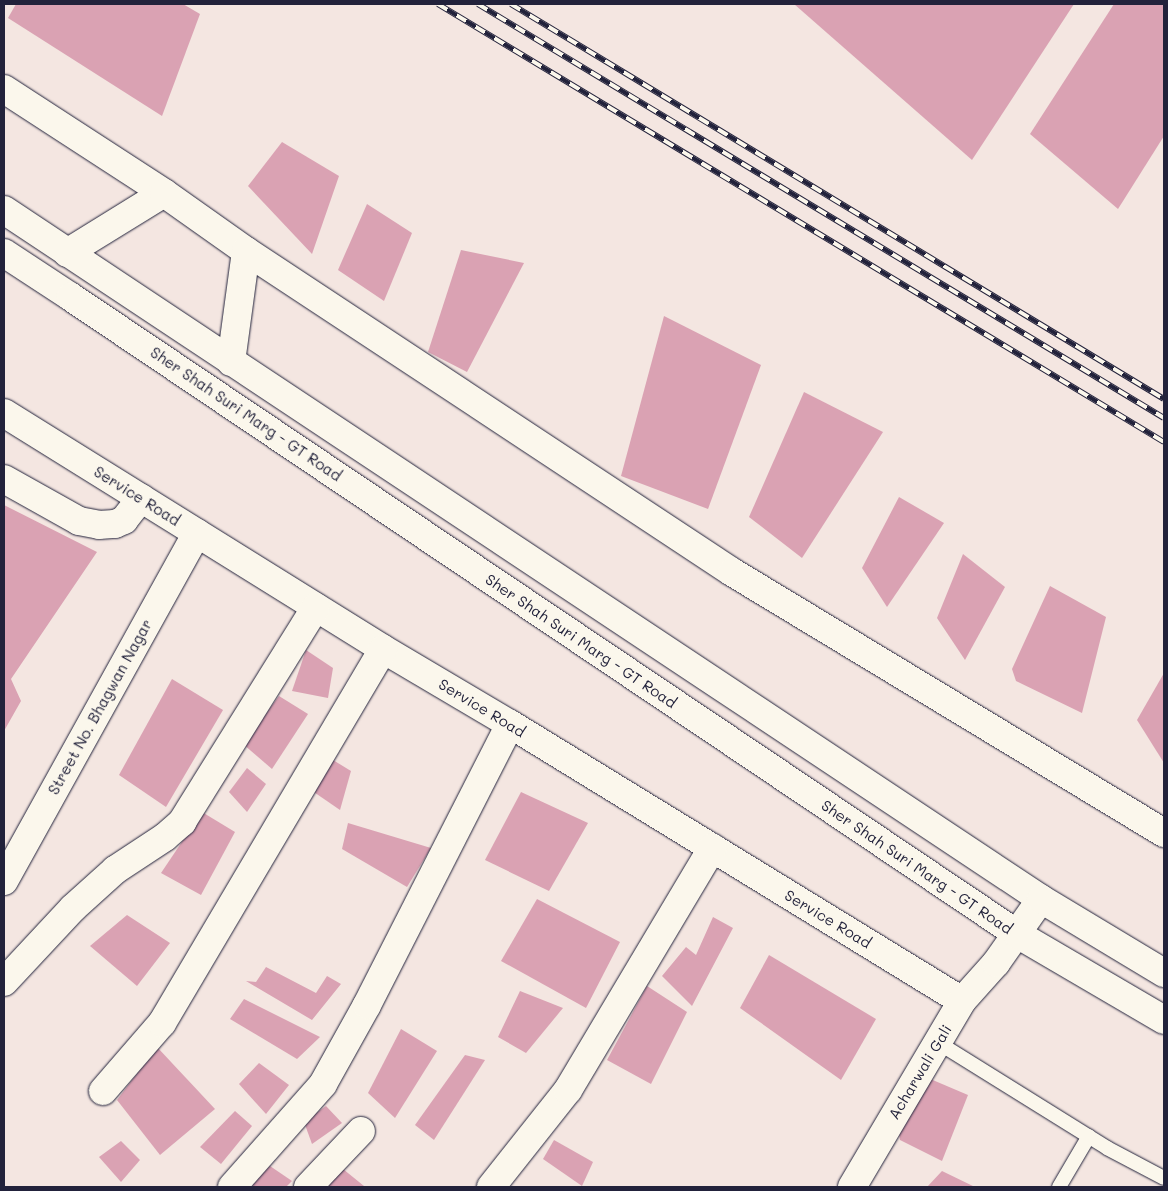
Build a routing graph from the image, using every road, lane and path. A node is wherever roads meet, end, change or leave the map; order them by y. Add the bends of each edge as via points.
1 (4, 89) edge
2 (164, 192) junction
3 (4, 210) edge
4 (246, 251) junction
5 (4, 253) edge
6 (67, 253) junction
7 (231, 362) junction
8 (4, 413) edge
9 (4, 479) edge
10 (141, 498) junction
11 (197, 533) junction
12 (316, 607) junction
13 (383, 649) junction
14 (510, 724) junction
15 (1164, 833) edge
16 (712, 848) junction
17 (4, 881) edge
18 (1041, 899) junction
19 (1017, 934) junction
20 (1164, 973) edge
21 (4, 982) edge
22 (962, 1002) junction
23 (1164, 1020) edge
24 (937, 1042) junction
25 (102, 1091) dead end
26 (361, 1131) dead end
27 (1089, 1136) junction
28 (1164, 1178) edge
29 (232, 1187) edge
30 (308, 1187) edge
31 (491, 1187) edge
32 (852, 1187) edge
33 (1059, 1187) edge

1 - 2 street
2 - 4 street
2 - 6 street
3 - 6 street
4 - 7 street
4 - 15 street via 732,572
5 - 19 street, Sher Shah Suri Marg - GT Road
6 - 7 street
7 - 18 street
8 - 10 street, Service Road
9 - 10 street via 80,521 99,525 124,520
10 - 11 street, Service Road
11 - 12 street, Service Road
11 - 17 street, Street No. Bhagwan Nagar
12 - 13 street, Service Road
12 - 21 street via 182,822 165,838 115,870 73,908
13 - 14 street, Service Road
13 - 25 street via 162,1023
14 - 16 street, Service Road
14 - 29 street via 367,1005 323,1084
16 - 22 street, Service Road
16 - 31 street via 568,1090
18 - 19 street, Acharwali Gali
18 - 20 street
19 - 22 street, Acharwali Gali
19 - 23 street, Sher Shah Suri Marg - GT Road
22 - 24 street, Acharwali Gali
24 - 27 lane
24 - 32 street, Acharwali Gali
26 - 30 street
27 - 28 lane
27 - 33 lane

